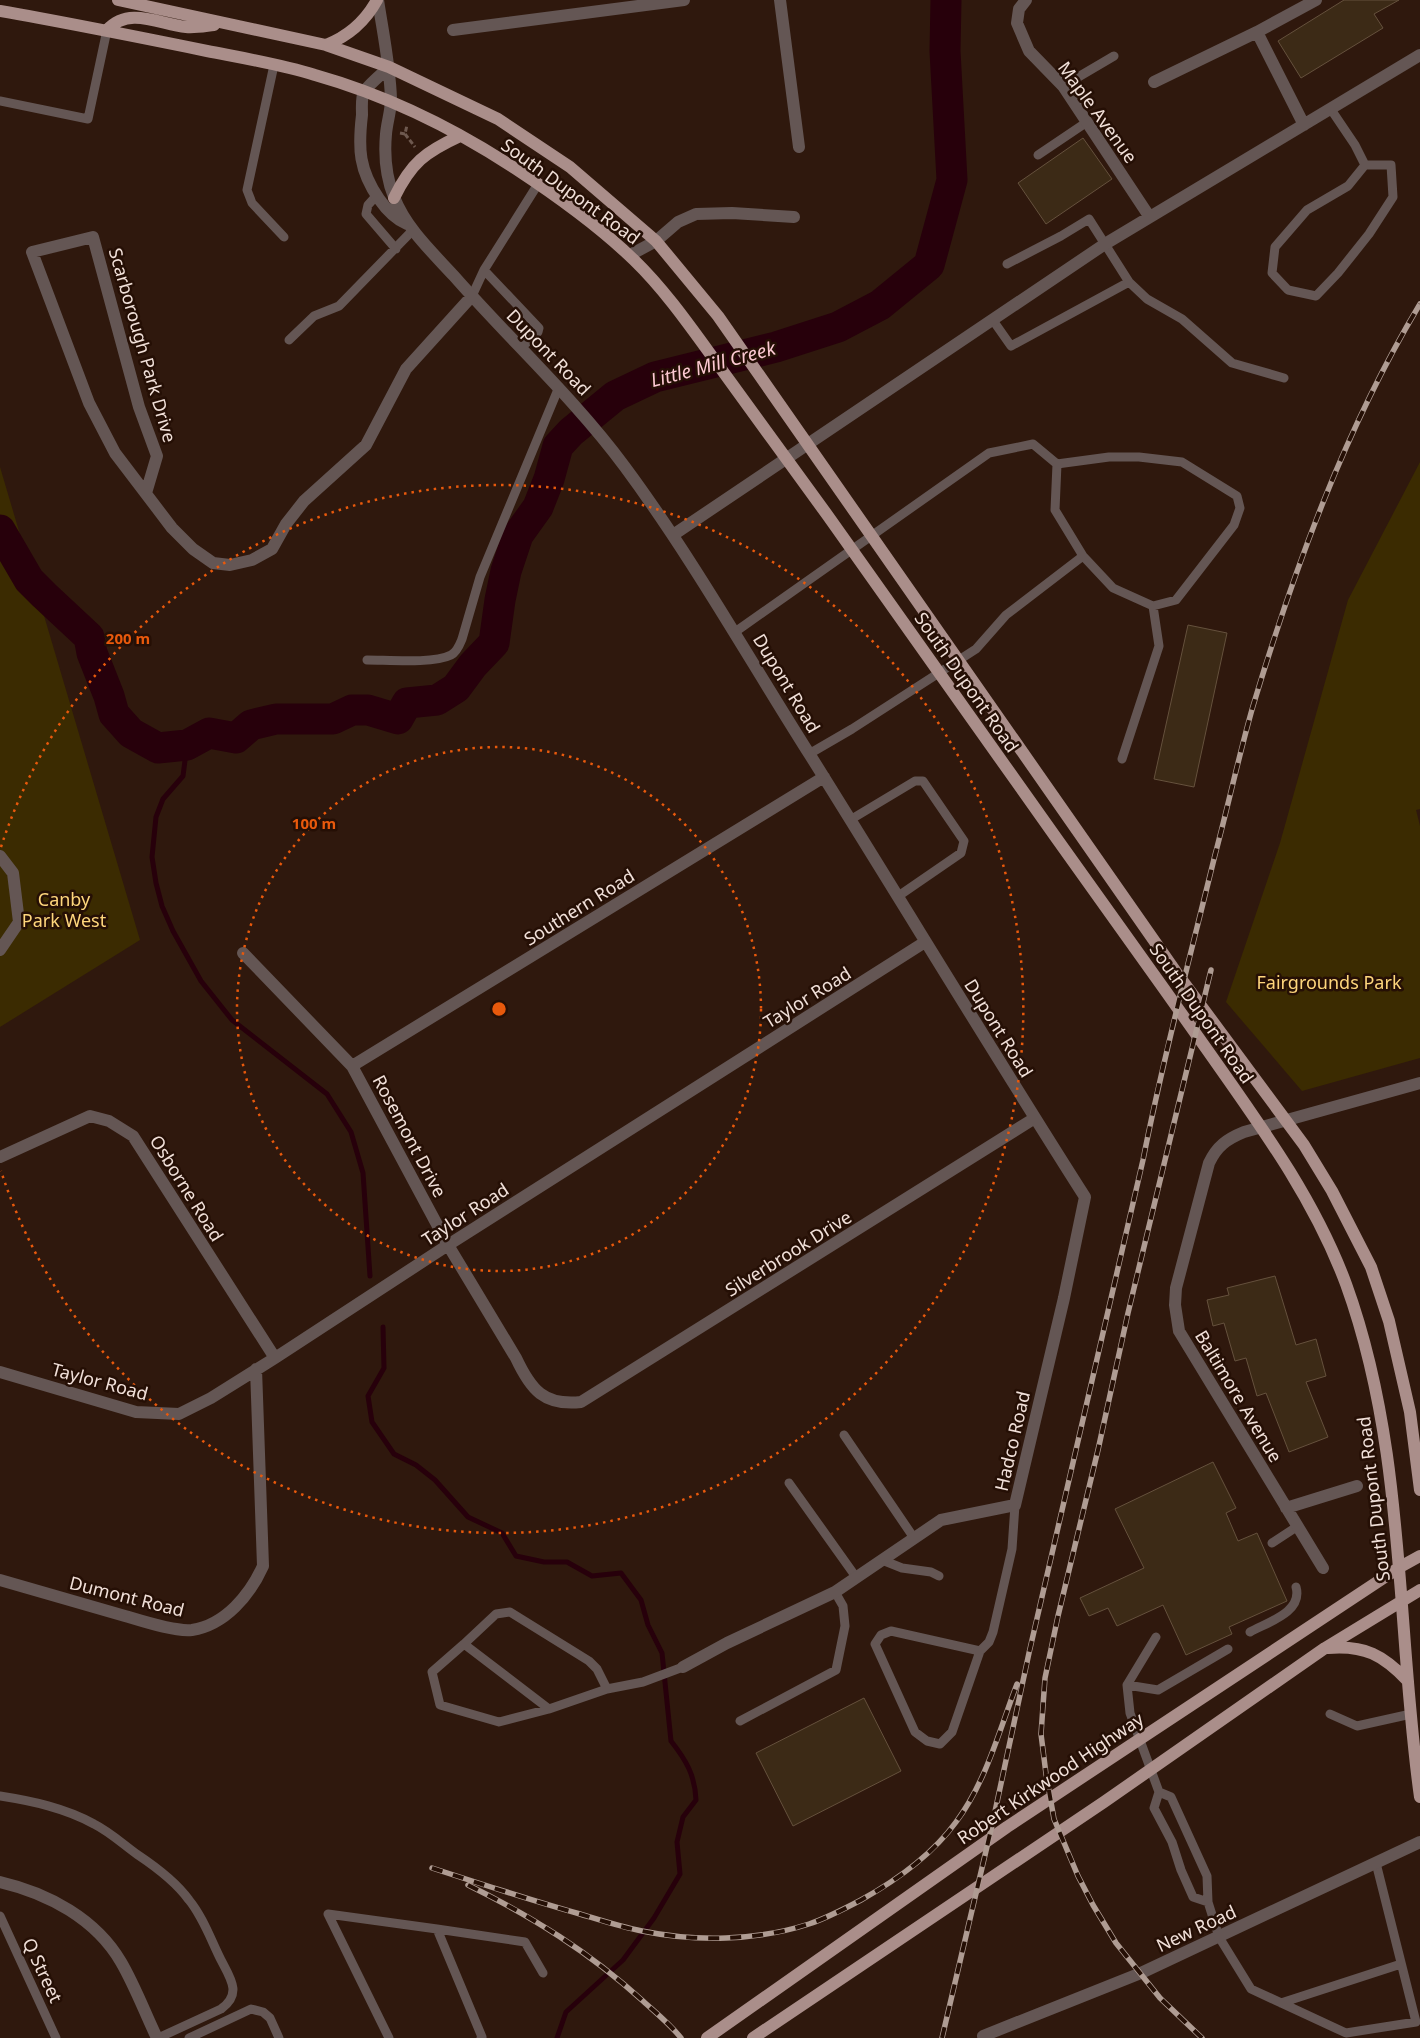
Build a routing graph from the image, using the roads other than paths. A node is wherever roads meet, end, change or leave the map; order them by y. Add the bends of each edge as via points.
1 (118, 0) edge
2 (377, 0) edge
3 (684, 0) edge
4 (780, 0) edge
5 (1026, 0) edge
6 (1316, 0) edge
7 (0, 12) edge
8 (227, 24) junction
9 (107, 30) junction
10 (453, 30) dead end
11 (1258, 32) junction
12 (326, 45) junction
13 (1420, 55) edge
14 (1114, 56) dead end
15 (274, 65) junction
16 (389, 67) junction
17 (1154, 82) dead end
18 (1062, 86) junction
19 (364, 92) junction
20 (0, 101) edge
21 (391, 103) junction
22 (1330, 108) junction
23 (1087, 122) junction
24 (1304, 125) junction
25 (460, 136) junction
26 (799, 147) dead end
27 (1038, 155) dead end
28 (1366, 166) junction
29 (538, 184) junction
30 (377, 196) junction
31 (394, 198) junction
32 (1149, 216) junction
33 (794, 217) dead end
34 (411, 228) junction
35 (284, 237) dead end
36 (656, 241) junction
37 (1105, 244) junction
38 (396, 248) junction
39 (630, 255) junction
40 (1007, 264) dead end
41 (484, 270) junction
42 (1129, 282) junction
43 (472, 296) junction
44 (992, 319) junction
45 (289, 340) dead end
46 (522, 347) junction
47 (1284, 378) dead end
48 (559, 387) junction
49 (1057, 464) junction
50 (146, 493) junction
51 (673, 535) junction
52 (1083, 556) junction
53 (1153, 606) junction
54 (736, 632) junction
55 (367, 660) dead end
56 (809, 754) junction
57 (1122, 759) dead end
58 (824, 777) junction
59 (850, 820) junction
60 (0, 856) edge
61 (897, 897) junction
62 (925, 942) junction
63 (0, 950) edge
64 (243, 953) dead end
65 (352, 1066) junction
66 (1420, 1083) edge
67 (1035, 1118) junction
68 (0, 1157) edge
69 (1085, 1197) joint
70 (448, 1245) junction
71 (275, 1358) junction
72 (256, 1369) junction
73 (0, 1372) edge
74 (555, 1401) joint
75 (844, 1435) dead end
76 (1418, 1466) edge
77 (789, 1483) dead end
78 (1357, 1486) dead end
79 (1420, 1490) edge
80 (1016, 1505) junction
81 (1286, 1508) junction
82 (1298, 1526) junction
83 (914, 1538) junction
84 (1272, 1543) dead end
85 (1420, 1556) edge
86 (882, 1560) junction
87 (1400, 1567) junction
88 (1323, 1568) dead end
89 (939, 1576) dead end
90 (856, 1577) junction
91 (0, 1580) edge
92 (1296, 1587) dead end
93 (1420, 1590) edge
94 (835, 1592) junction
95 (1402, 1600) junction
96 (1250, 1632) dead end
97 (1156, 1637) dead end
98 (464, 1644) junction
99 (1325, 1648) junction
100 (1228, 1649) dead end
101 (980, 1650) junction
102 (683, 1667) joint
103 (1408, 1681) junction
104 (1127, 1685) junction
105 (607, 1689) junction
106 (549, 1709) junction
107 (1330, 1714) dead end
108 (1412, 1714) junction
109 (740, 1721) dead end
110 (1159, 1792) junction
111 (0, 1796) edge
112 (1420, 1797) edge
113 (1420, 1842) edge
114 (1376, 1863) junction
115 (0, 1882) edge
116 (1208, 1902) junction
117 (0, 1916) edge
118 (438, 1929) junction
119 (1219, 1937) junction
120 (1401, 1964) junction
121 (542, 1973) dead end
122 (1281, 2003) junction
123 (983, 2037) edge
124 (56, 2038) edge
125 (158, 2038) edge
126 (189, 2038) edge
127 (279, 2038) edge
128 (389, 2038) edge
129 (481, 2038) edge
130 (707, 2038) edge
131 (753, 2038) edge

1 - 8 main road, South Dupont Road
2 - 12 main road via 358,26
2 - 16 street, Dupont Road
3 - 10 street
4 - 26 street
5 - 18 street, Maple Avenue via 1019,9 1017,23 1029,51
6 - 11 street
7 - 9 main road, South Dupont Road
8 - 9 main road via 188,27 133,16
8 - 12 main road, South Dupont Road
9 - 15 main road, South Dupont Road
9 - 20 lane via 88,119
11 - 17 street
11 - 24 street
12 - 16 main road, South Dupont Road
13 - 22 street
14 - 18 lane
15 - 19 main road, South Dupont Road
15 - 35 lane via 247,190 252,203
16 - 19 street
16 - 21 street, Dupont Road
16 - 36 main road, South Dupont Road via 498,119 532,141 570,167
18 - 23 street, Maple Avenue
19 - 21 main road, South Dupont Road
19 - 30 street, Dupont Road via 362,168
21 - 25 main road, South Dupont Road
21 - 31 street, Dupont Road via 385,158
22 - 24 street
22 - 28 lane
23 - 27 lane
23 - 32 street, Maple Avenue
24 - 32 street
25 - 29 main road, South Dupont Road
25 - 31 main road via 415,164 404,177
28 - 28 lane via 1348,186 1307,210 1275,247 1272,273 1288,290 1316,296 1369,234 1393,197 1391,164
29 - 39 main road, South Dupont Road
29 - 41 lane
30 - 34 street, Dupont Road via 398,220
30 - 38 lane via 368,205 366,214
31 - 34 street, Dupont Road
32 - 37 street
33 - 36 street via 732,212 696,214 678,222
34 - 38 lane
34 - 43 street, Dupont Road
36 - 39 street
36 - 76 main road, South Dupont Road via 708,302 1176,972 1304,1145 1371,1266 1389,1321 1410,1412
37 - 40 lane via 1088,219
37 - 42 lane
37 - 44 street
38 - 45 lane via 339,306 314,316
39 - 87 main road, South Dupont Road via 678,310 784,455 1286,1162 1329,1243 1346,1286 1376,1386
41 - 43 lane
41 - 46 lane via 539,328
42 - 44 lane via 1011,346
42 - 47 lane via 1147,299 1182,318 1232,363
43 - 46 street, Dupont Road
43 - 50 street, Scarborough Park Drive via 406,369 366,445 304,502 272,549 252,560 230,565 213,563 172,528
44 - 51 street
46 - 48 street, Dupont Road
48 - 51 street, Dupont Road via 599,433
48 - 55 lane via 480,577 458,648 452,655 440,658
49 - 52 lane via 1055,510
49 - 53 lane via 1109,457 1182,462 1237,496 1240,508 1234,525 1176,600
49 - 54 lane via 1033,444 989,453
50 - 50 street, Scarborough Park Drive via 115,453 89,402 32,252 93,237 139,407 157,456
51 - 54 street, Dupont Road
52 - 53 lane via 1113,588
52 - 56 lane via 1006,615 976,649
53 - 57 lane via 1159,646
54 - 56 street, Dupont Road
56 - 58 street, Dupont Road
58 - 59 street, Dupont Road
58 - 65 street, Southern Road
59 - 61 street, Dupont Road
59 - 61 lane via 915,781 923,781 964,841 961,853
60 - 63 street via 13,873 19,922
61 - 62 street, Dupont Road
62 - 67 street, Dupont Road
62 - 70 street, Taylor Road
64 - 65 street, Rosemont Drive
65 - 70 street, Rosemont Drive
66 - 81 street, Baltimore Avenue via 1244,1132 1229,1138 1216,1149 1209,1163 1176,1288 1179,1331
67 - 69 street, Dupont Road
67 - 74 street, Silverbrook Drive via 581,1402 566,1404
68 - 71 street, Osborne Road via 90,1116 109,1121 133,1136
69 - 80 street, Hadco Road
70 - 71 street, Taylor Road
70 - 74 street, Rosemont Drive via 525,1377 536,1392
71 - 72 street, Taylor Road
72 - 73 street, Taylor Road via 179,1414 136,1412
72 - 91 street, Dumont Road via 263,1566 255,1585 236,1607 216,1621 192,1630 159,1626
75 - 83 lane
76 - 79 main road, South Dupont Road
77 - 90 lane
78 - 81 street
80 - 83 street, Hadco Road via 941,1520
80 - 101 lane via 1012,1549 993,1632 989,1642
81 - 82 street, Baltimore Avenue
82 - 84 lane
82 - 88 street, Baltimore Avenue
83 - 86 street, Hadco Road
85 - 87 main road, Robert Kirkwood Highway
86 - 89 lane
86 - 90 street, Hadco Road
87 - 95 main road, South Dupont Road
87 - 130 main road, Robert Kirkwood Highway via 1007,1827
90 - 94 street, Hadco Road
92 - 96 lane via 1298,1595 1293,1608
93 - 95 main road
94 - 102 street, Hadco Road
94 - 109 lane via 843,1606 845,1626 836,1670
95 - 99 main road
95 - 103 main road, South Dupont Road
97 - 104 lane
98 - 105 lane via 496,1614 510,1612 589,1661
98 - 106 lane
98 - 106 lane via 432,1672 440,1705 499,1722
99 - 103 main road via 1346,1647 1375,1654
99 - 131 main road
100 - 104 lane via 1158,1690
101 - 101 lane via 891,1631 882,1635 875,1644 914,1732 926,1741 940,1744 952,1732
102 - 105 lane via 643,1682
103 - 108 main road, South Dupont Road
104 - 110 lane via 1130,1713
105 - 106 lane
107 - 108 lane via 1357,1726
108 - 112 main road, South Dupont Road
110 - 116 lane via 1171,1797 1207,1876
110 - 116 lane via 1154,1808 1172,1842 1193,1897
111 - 125 lane via 34,1802 95,1824 152,1865 190,1900 225,1967 234,1989 233,1996 221,2009
113 - 114 street, New Road
114 - 119 street, New Road
114 - 120 lane
115 - 125 street via 52,1901 96,1929 121,1962
116 - 119 lane
117 - 124 lane, Q Street
118 - 121 lane via 525,1942
118 - 128 lane via 328,1914
118 - 129 lane
119 - 122 lane via 1251,1990
119 - 123 street, New Road via 1141,1973
120 - 122 lane
120 - 122 lane via 1416,2022 1346,2033
126 - 127 lane via 251,2009 270,2018

